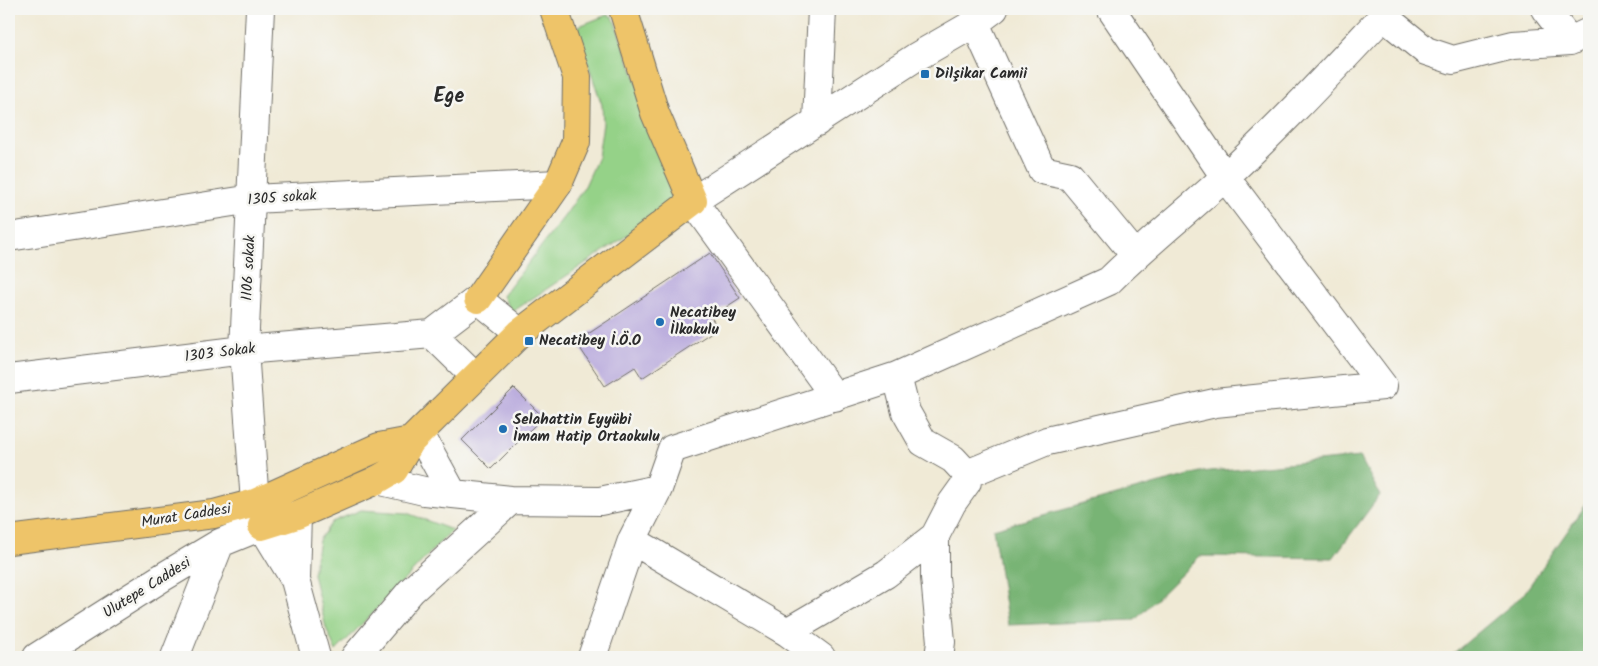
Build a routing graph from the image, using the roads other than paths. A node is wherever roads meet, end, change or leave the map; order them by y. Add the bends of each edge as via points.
1 (260, 9) edge
2 (554, 9) edge
3 (623, 9) edge
4 (822, 9) edge
5 (1111, 9) edge
6 (1545, 9) edge
7 (1387, 12) edge
8 (984, 16) edge
9 (1580, 37) edge
10 (817, 122) junction
11 (1225, 176) junction
12 (558, 184) junction
13 (252, 199) junction
14 (693, 201) junction
15 (9, 237) edge
16 (1135, 256) junction
17 (478, 299) junction
18 (520, 333) junction
19 (432, 334) junction
20 (244, 350) junction
21 (896, 376) junction
22 (476, 377) junction
23 (9, 379) edge
24 (835, 397) junction
25 (415, 438) junction
26 (967, 474) junction
27 (377, 480) junction
28 (658, 489) junction
29 (453, 494) junction
30 (511, 500) junction
31 (259, 515) junction
32 (297, 515) junction
33 (935, 536) junction
34 (9, 540) edge
35 (632, 540) junction
36 (220, 543) junction
37 (295, 580) junction
38 (787, 632) junction
39 (37, 657) edge
40 (175, 657) edge
41 (316, 657) edge
42 (355, 657) edge
43 (592, 657) edge
44 (821, 657) edge
45 (939, 657) edge

1 - 13 street, 1106 sokak
2 - 12 main road via 577,77 576,142
3 - 14 main road via 655,113
4 - 10 street
5 - 11 street
6 - 9 street
7 - 9 street via 1426,51 1453,60 1513,45
7 - 11 street
8 - 10 street
8 - 16 street via 1042,170 1070,176
10 - 14 street
11 - 16 street
11 - 26 street via 1383,386 1216,403 1047,441
12 - 13 street, 1305 sokak
12 - 17 main road
13 - 15 street, 1305 sokak
13 - 20 street, 1106 sokak
14 - 18 main road
14 - 24 street
16 - 21 street via 1109,281
17 - 18 street
17 - 19 street
18 - 22 main road
19 - 20 street, 1303 Sokak
19 - 22 street
20 - 23 street, 1303 Sokak
20 - 31 street, 1106 sokak
21 - 24 street
21 - 26 street via 906,412 923,442 953,459
22 - 25 main road
24 - 28 street via 672,449
25 - 27 main road via 394,470
25 - 29 street
25 - 31 main road, Murat Caddesi via 379,447
26 - 33 street via 967,482
27 - 29 street
27 - 32 main road
28 - 30 street via 600,501
28 - 35 street
29 - 30 street
30 - 42 street via 410,591
31 - 32 main road
31 - 34 main road, Murat Caddesi via 214,514
31 - 36 street, Ulutepe Caddesi
31 - 37 street
32 - 37 street
33 - 38 street via 886,574
33 - 45 street
35 - 38 street
35 - 43 street
36 - 39 street, Ulutepe Caddesi
36 - 40 street
37 - 41 street
38 - 44 street

